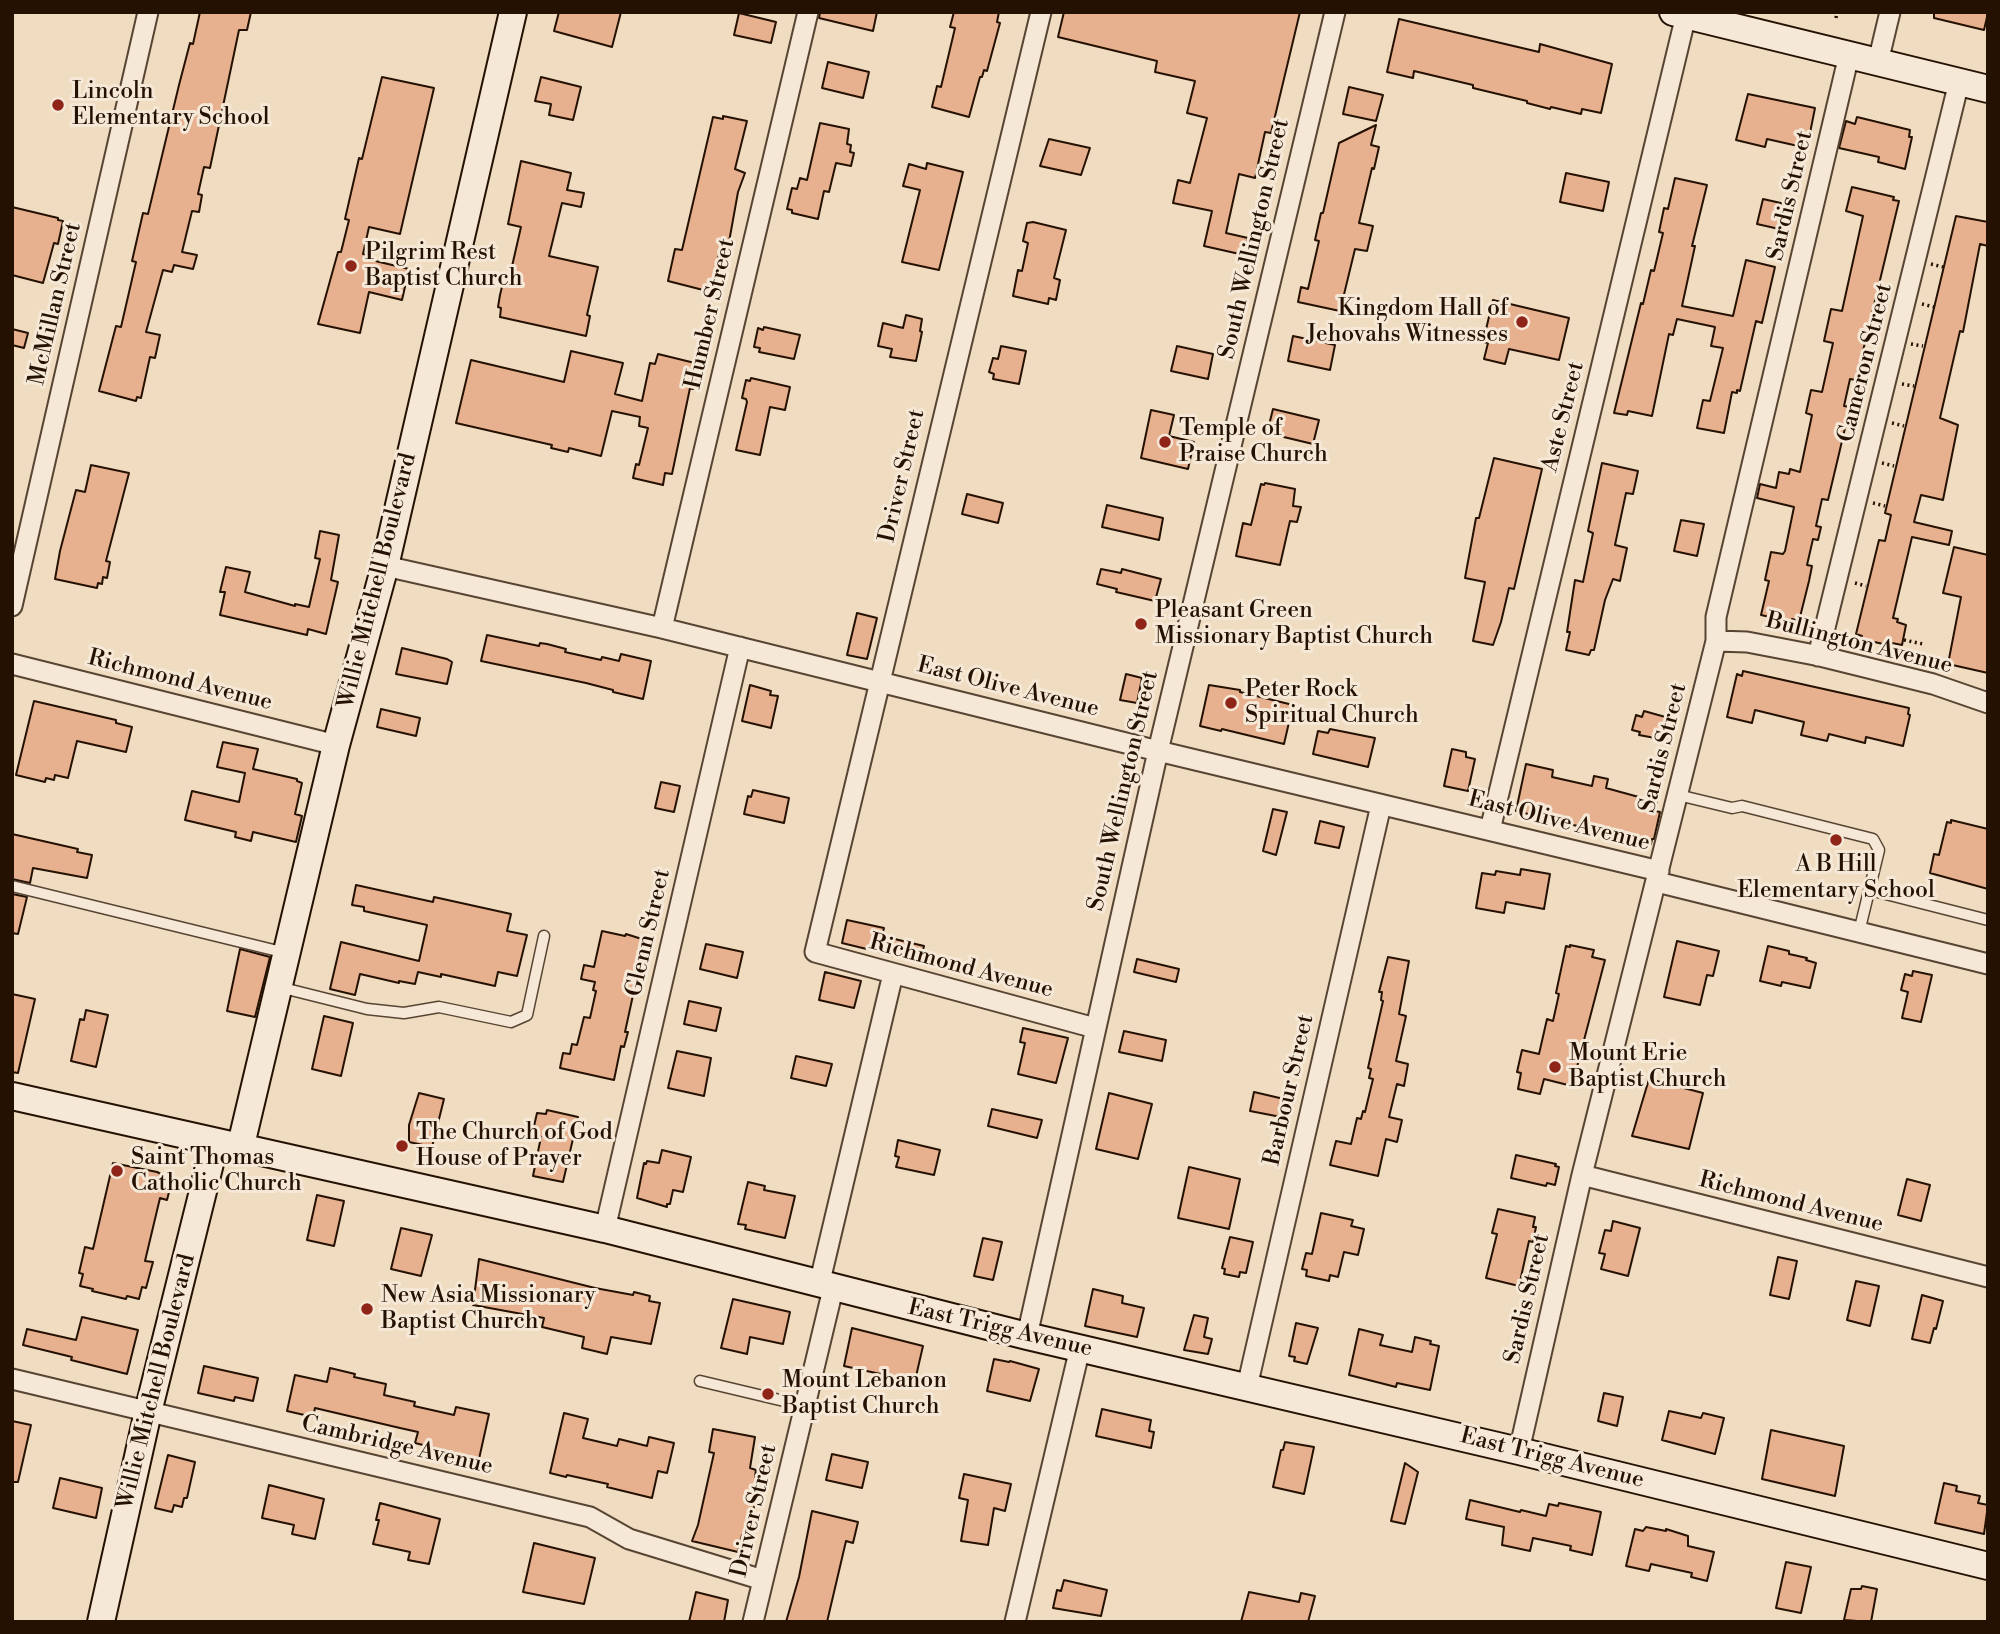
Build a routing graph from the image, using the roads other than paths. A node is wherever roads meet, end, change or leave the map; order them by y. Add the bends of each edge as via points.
1 (148, 12) edge
2 (513, 12) edge
3 (808, 12) edge
4 (1041, 12) edge
5 (1335, 12) edge
6 (1890, 12) edge
7 (1680, 14) edge
8 (1849, 55) junction
9 (1878, 62) junction
10 (1959, 82) junction
11 (1988, 89) edge
12 (385, 566) junction
13 (12, 606) edge
14 (662, 628) junction
15 (1716, 641) junction
16 (740, 647) junction
17 (1818, 656) junction
18 (12, 664) edge
19 (879, 681) junction
20 (1988, 704) edge
21 (336, 745) junction
22 (1158, 751) junction
23 (1678, 795) junction
24 (1381, 805) junction
25 (1490, 830) junction
26 (1658, 877) junction
27 (12, 886) edge
28 (1870, 890) junction
29 (1988, 920) edge
30 (1859, 932) junction
31 (544, 936) dead end
32 (816, 952) joint
33 (287, 953) junction
34 (1988, 964) edge
35 (893, 974) junction
36 (279, 987) junction
37 (1095, 1028) junction
38 (12, 1096) edge
39 (215, 1143) junction
40 (240, 1149) junction
41 (1582, 1175) junction
42 (605, 1229) junction
43 (1988, 1277) edge
44 (826, 1287) junction
45 (1027, 1336) junction
46 (1080, 1348) junction
47 (12, 1379) edge
48 (700, 1381) dead end
49 (1247, 1387) junction
50 (805, 1406) junction
51 (148, 1412) junction
52 (1519, 1451) junction
53 (1988, 1566) edge
54 (763, 1580) junction
55 (101, 1622) edge
56 (753, 1622) edge
57 (1016, 1622) edge

1 - 13 street, McMillan Street
2 - 12 street, Willie Mitchell Boulevard
3 - 14 street, Humber Street
4 - 19 street, Driver Street
5 - 22 street, South Wellington Street
6 - 9 street
7 - 8 street
7 - 25 street, Aste Street
8 - 9 street
8 - 15 street, Sardis Street via 1716,617
9 - 10 street
10 - 11 street
10 - 17 street, Cameron Street
12 - 14 street, East Olive Avenue
12 - 21 street, Willie Mitchell Boulevard
14 - 16 street, East Olive Avenue
15 - 17 street, Bullington Avenue via 1747,642
15 - 23 street, Sardis Street
16 - 19 street, East Olive Avenue
16 - 42 street, Glenn Street
17 - 20 street, Bullington Avenue via 1924,681
18 - 21 street, Richmond Avenue
19 - 22 street, East Olive Avenue
19 - 32 street, Driver Street
21 - 33 street, Willie Mitchell Boulevard
22 - 24 street, East Olive Avenue
22 - 37 street, South Wellington Street
23 - 26 street, Sardis Street
23 - 28 lane via 1873,839 1880,850
24 - 25 street, East Olive Avenue
24 - 49 street, Barbour Street
25 - 26 street, East Olive Avenue
26 - 30 street, East Olive Avenue
26 - 41 street, Sardis Street
27 - 33 lane
28 - 29 lane
28 - 30 lane
30 - 34 street, East Olive Avenue
31 - 36 lane via 527,1015 511,1022 439,1007 404,1013 367,1009
32 - 35 street, Richmond Avenue
33 - 36 street, Willie Mitchell Boulevard
35 - 37 street, Richmond Avenue
35 - 44 street, Driver Street
36 - 40 street, Willie Mitchell Boulevard
37 - 45 street, South Wellington Street
38 - 39 street, East Trigg Avenue
39 - 40 street, East Trigg Avenue
39 - 51 street, Willie Mitchell Boulevard
40 - 42 street, East Trigg Avenue
41 - 43 street, Richmond Avenue
41 - 52 street, Sardis Street
42 - 44 street, East Trigg Avenue
44 - 45 street, East Trigg Avenue
44 - 50 street, Driver Street
45 - 46 street, East Trigg Avenue
46 - 49 street, East Trigg Avenue
46 - 57 street
47 - 51 street, Cambridge Avenue
48 - 50 lane
49 - 52 street, East Trigg Avenue
50 - 54 street, Driver Street
51 - 54 street, Cambridge Avenue via 590,1517 629,1539
51 - 55 street, Willie Mitchell Boulevard
52 - 53 street, East Trigg Avenue
54 - 56 street, Driver Street

